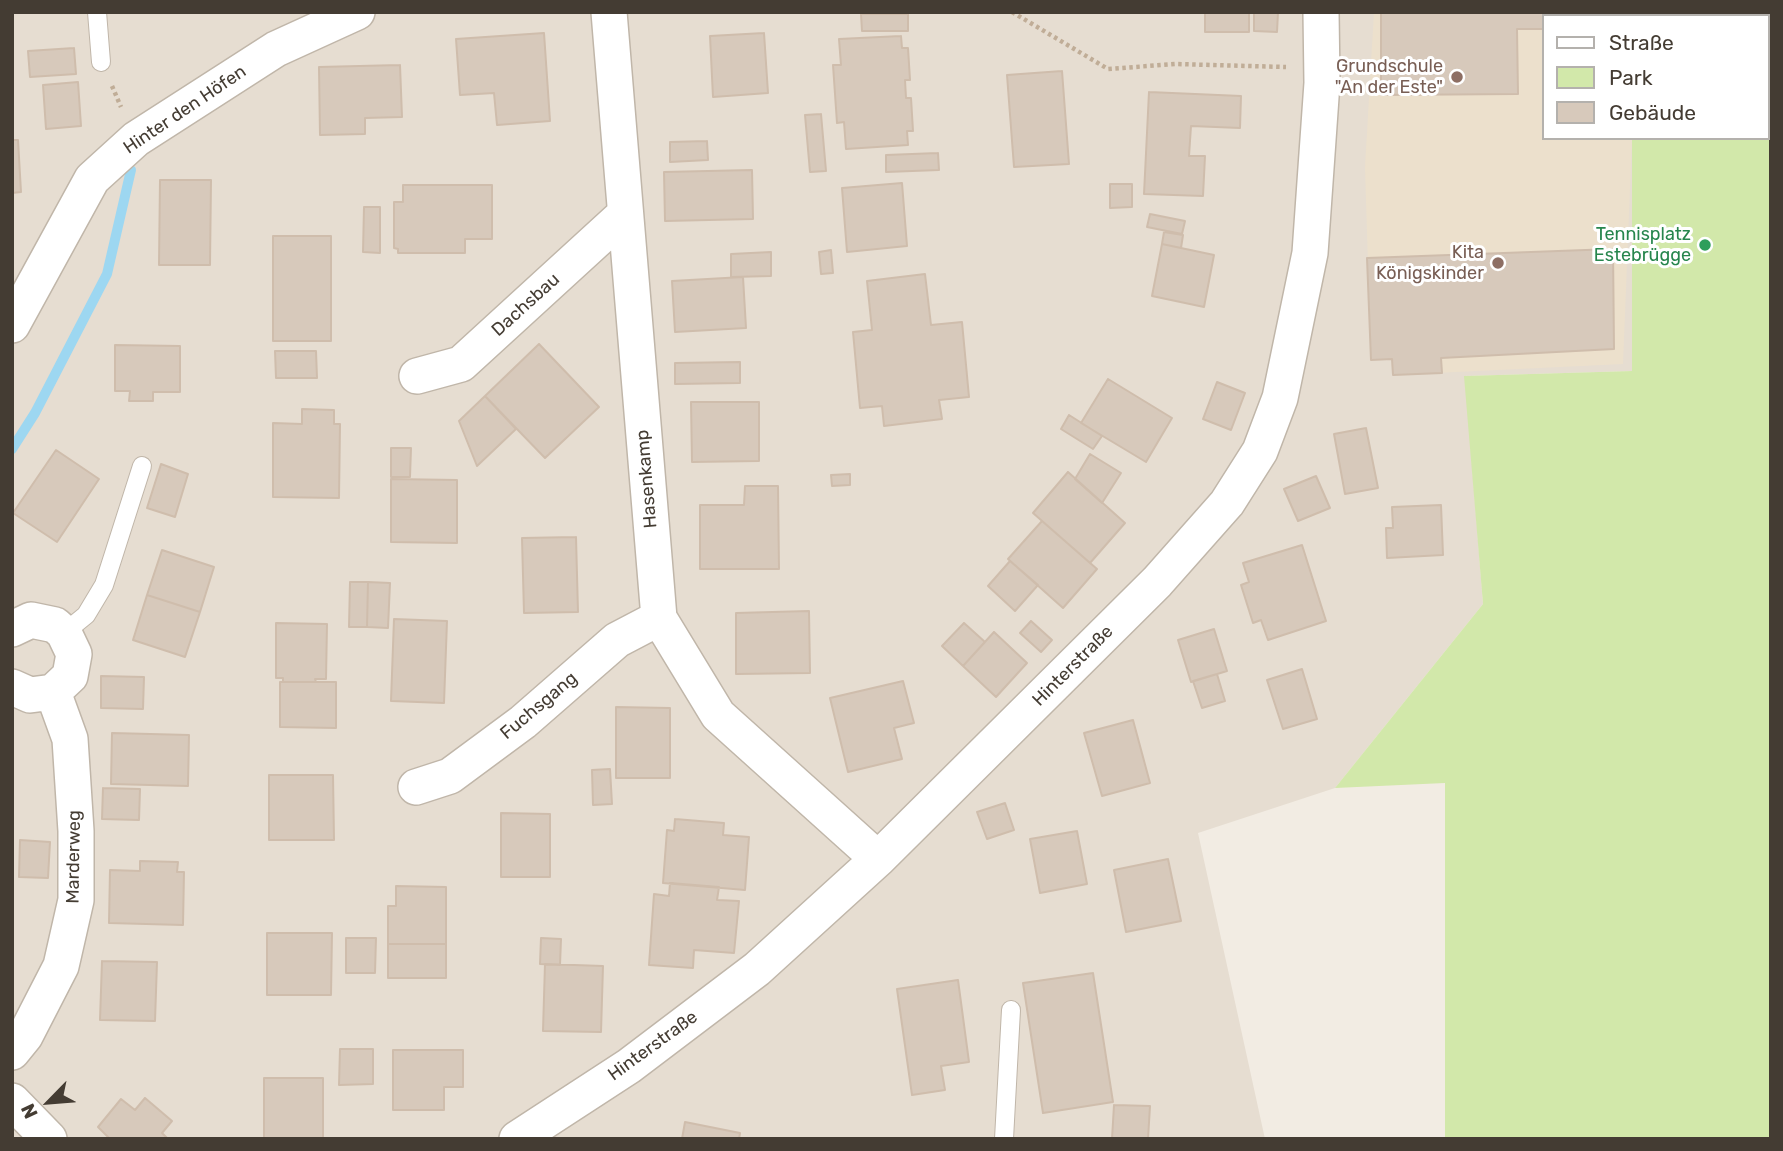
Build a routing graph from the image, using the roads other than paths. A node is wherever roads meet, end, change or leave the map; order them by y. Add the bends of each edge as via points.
1 (97, 12) edge
2 (356, 12) edge
3 (609, 12) edge
4 (1321, 12) edge
5 (101, 62) road end
6 (625, 214) junction
7 (12, 325) edge
8 (416, 376) dead end
9 (142, 466) dead end
10 (659, 618) junction
11 (12, 629) edge
12 (64, 633) junction
13 (12, 687) edge
14 (53, 692) junction
15 (416, 787) dead end
16 (878, 859) junction
17 (1011, 1010) dead end
18 (12, 1052) edge
19 (12, 1101) edge
20 (49, 1139) edge
21 (517, 1139) edge
22 (1004, 1139) edge

1 - 5 lane
2 - 7 street, Hinter den Höfen via 276,49 136,139 92,179
3 - 6 street, Hasenkamp
4 - 16 street, Hinterstraße via 1322,68 1310,253 1280,398 1260,451 1227,503 1157,582
6 - 8 street, Dachsbau via 461,364
6 - 10 street, Hasenkamp
9 - 12 lane via 104,585 86,615
10 - 15 street, Fuchsgang via 617,640 523,722 450,776
10 - 16 street, Hasenkamp via 718,715
11 - 12 street via 31,620 44,621
12 - 14 street via 74,665 70,677
13 - 14 street via 30,695
14 - 18 street, Marderweg via 70,739 76,900 61,966
16 - 21 street, Hinterstraße via 757,970 629,1066
17 - 22 lane
19 - 20 street

